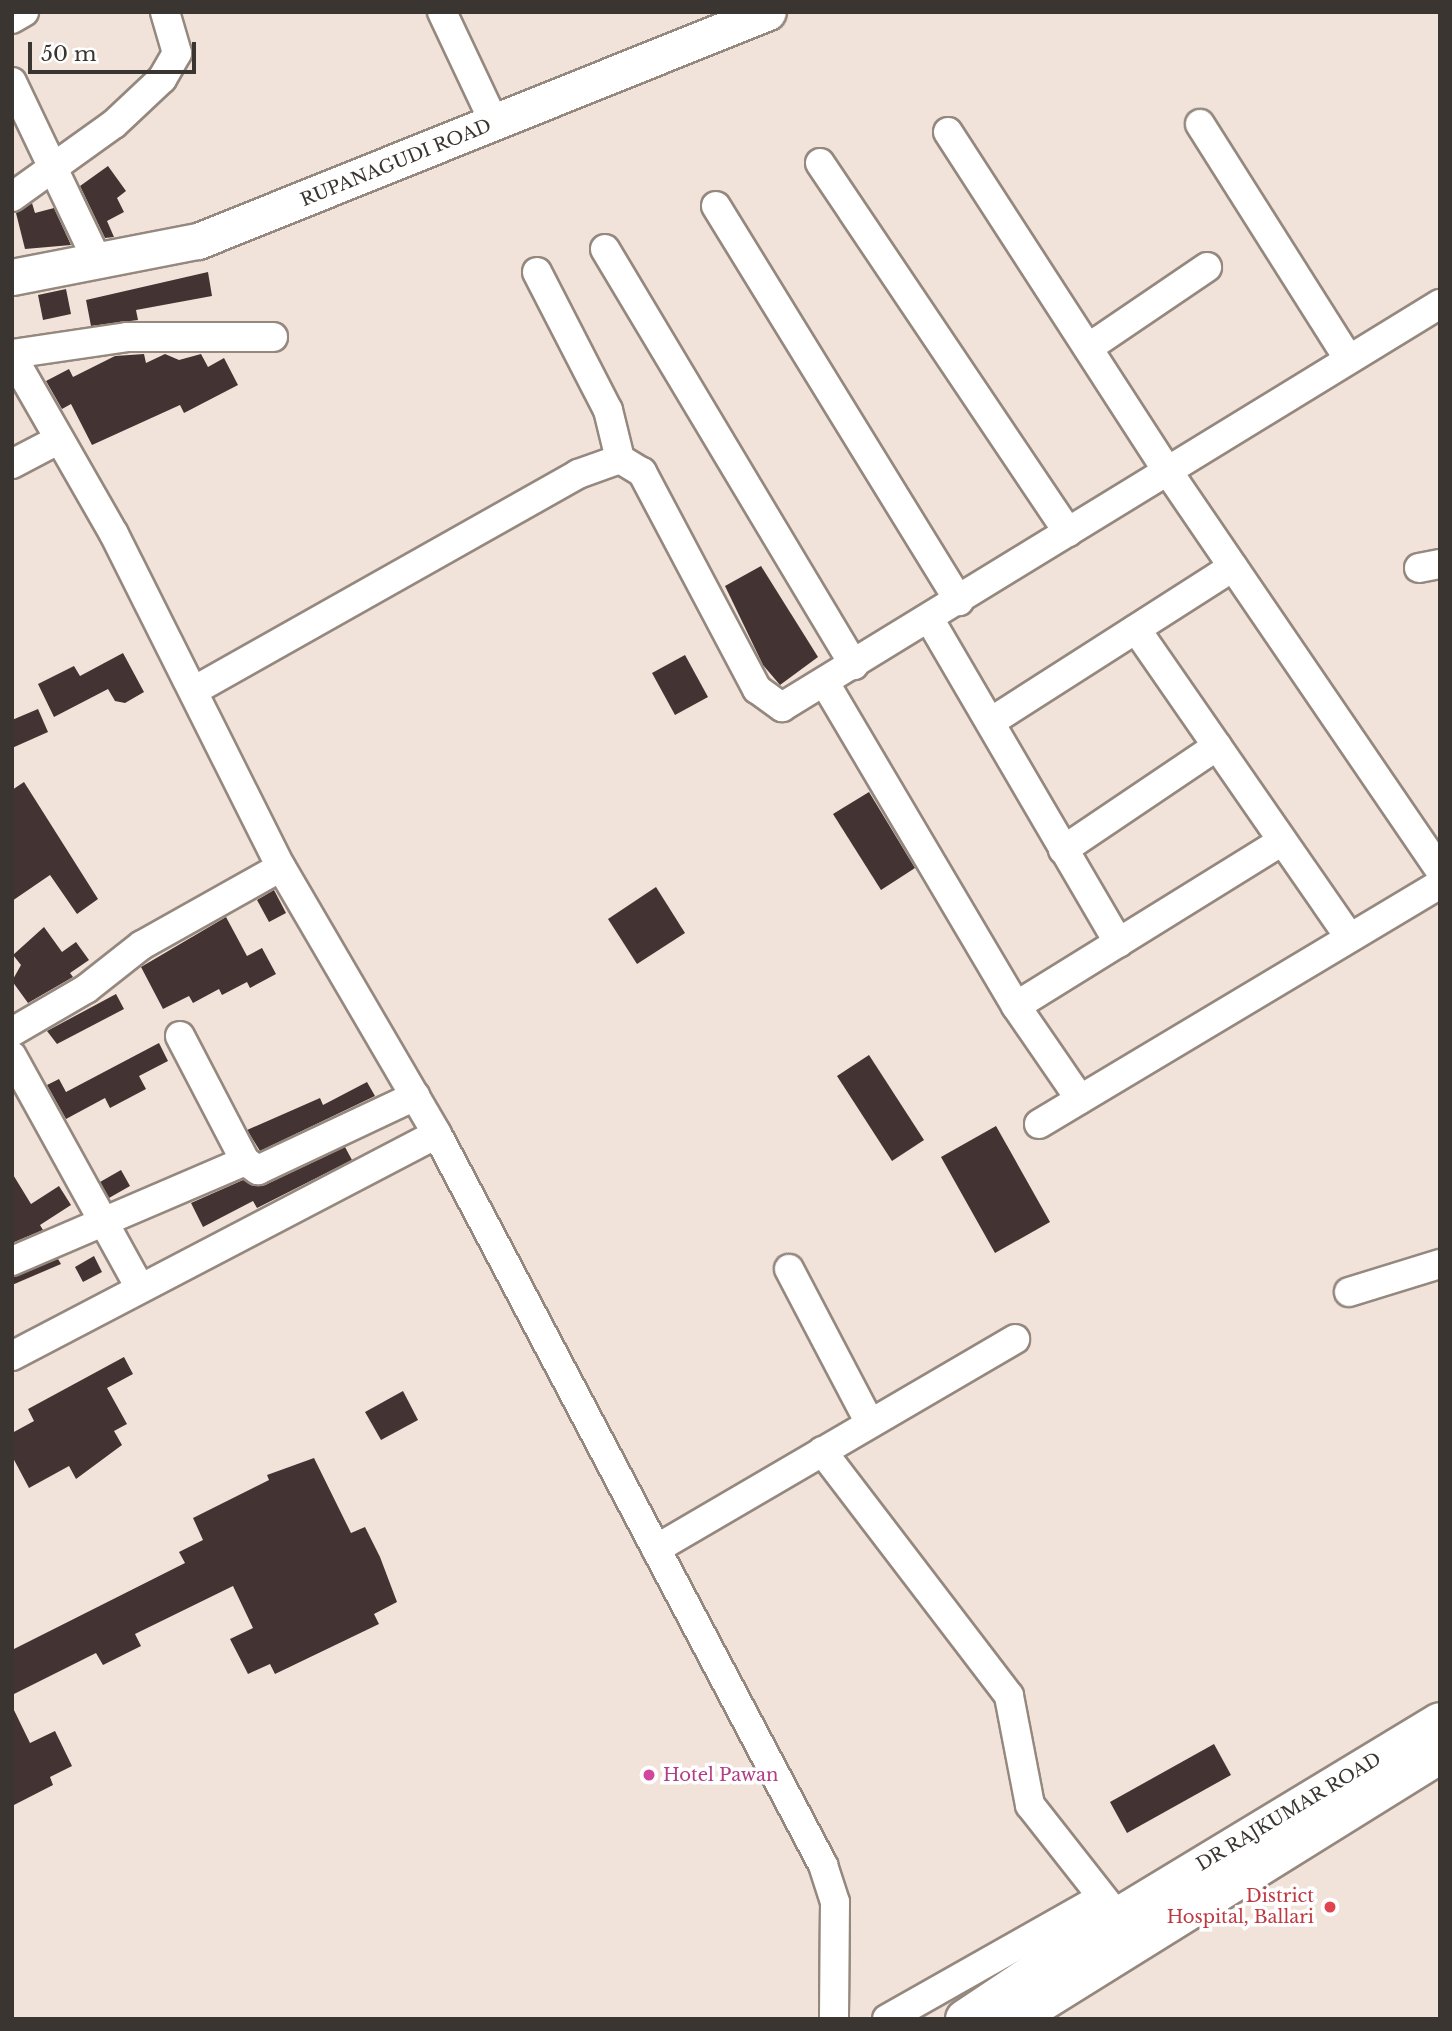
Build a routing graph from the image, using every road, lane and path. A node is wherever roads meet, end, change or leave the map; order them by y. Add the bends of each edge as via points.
1 (24, 12) edge
2 (165, 12) edge
3 (442, 12) edge
4 (768, 12) edge
5 (12, 19) edge
6 (713, 21) edge
7 (12, 82) edge
8 (494, 122) junction
9 (1200, 124) dead end
10 (948, 132) dead end
11 (820, 163) dead end
12 (52, 169) junction
13 (12, 197) edge
14 (716, 206) dead end
15 (605, 249) dead end
16 (97, 260) junction
17 (1207, 267) dead end
18 (537, 272) dead end
19 (12, 277) edge
20 (1440, 304) edge
21 (273, 337) dead end
22 (1088, 348) junction
23 (12, 355) edge
24 (1348, 358) junction
25 (22, 396) edge
26 (58, 440) junction
27 (620, 459) junction
28 (12, 464) edge
29 (1167, 470) junction
30 (1068, 533) junction
31 (1233, 566) junction
32 (959, 600) junction
33 (930, 620) junction
34 (1136, 628) junction
35 (854, 665) junction
36 (825, 683) junction
37 (195, 690) junction
38 (992, 721) junction
39 (1217, 746) junction
40 (1282, 841) junction
41 (1063, 850) junction
42 (281, 867) junction
43 (1440, 870) edge
44 (1440, 884) edge
45 (1349, 937) junction
46 (1119, 943) junction
47 (1016, 1006) junction
48 (12, 1032) edge
49 (180, 1036) dead end
50 (12, 1056) edge
51 (21, 1096) edge
52 (415, 1096) junction
53 (1080, 1099) junction
54 (1039, 1124) dead end
55 (438, 1134) junction
56 (245, 1161) junction
57 (99, 1220) junction
58 (12, 1261) edge
59 (1440, 1264) edge
60 (789, 1269) dead end
61 (140, 1289) junction
62 (1349, 1292) dead end
63 (1015, 1339) dead end
64 (12, 1356) edge
65 (870, 1423) junction
66 (822, 1451) junction
67 (656, 1549) junction
68 (1440, 1722) edge
69 (1440, 1754) edge
70 (1109, 1907) junction
71 (834, 2019) edge
72 (887, 2019) edge
73 (965, 2019) edge
74 (1014, 2019) edge

1 - 5 street
2 - 12 street via 177,52 162,79
3 - 8 street
4 - 6 main road, RUPANAGUDI ROAD
6 - 8 main road, RUPANAGUDI ROAD
7 - 12 street
8 - 16 main road, RUPANAGUDI ROAD via 198,241
9 - 24 street
10 - 22 street
11 - 30 street
12 - 13 street
12 - 16 street
14 - 32 street
15 - 35 street
16 - 19 main road, RUPANAGUDI ROAD
17 - 22 street
18 - 27 street via 608,410
20 - 24 street
21 - 23 street via 127,337
22 - 29 street
23 - 25 street
24 - 29 street
25 - 26 street
26 - 28 street
26 - 37 street via 114,534
27 - 36 street via 633,461 642,472 767,702 782,707
27 - 37 street via 578,474
29 - 30 street
29 - 31 street
30 - 32 street
31 - 34 street
31 - 43 street
32 - 33 street
33 - 35 street
33 - 38 street
34 - 38 street
34 - 39 street
35 - 36 street
36 - 47 street
37 - 42 street
38 - 41 street
39 - 40 street
39 - 41 street
40 - 45 street
40 - 46 street
41 - 46 street
42 - 48 street via 142,945 86,989
42 - 52 street
44 - 45 street
45 - 53 street
46 - 47 street
47 - 53 street
49 - 56 street
50 - 51 street
51 - 57 street
52 - 55 street
52 - 56 street via 267,1168
53 - 54 street
55 - 61 street
55 - 67 street
56 - 57 street
57 - 58 street
57 - 61 street
59 - 62 street
60 - 65 street
61 - 64 street
63 - 65 street
65 - 66 street
66 - 67 street
66 - 70 street via 1009,1696 1030,1805
67 - 71 street via 822,1865 835,1902
68 - 70 highway, DR RAJKUMAR ROAD
69 - 74 highway, DR RAJKUMAR ROAD
70 - 72 street
70 - 73 highway, DR RAJKUMAR ROAD

